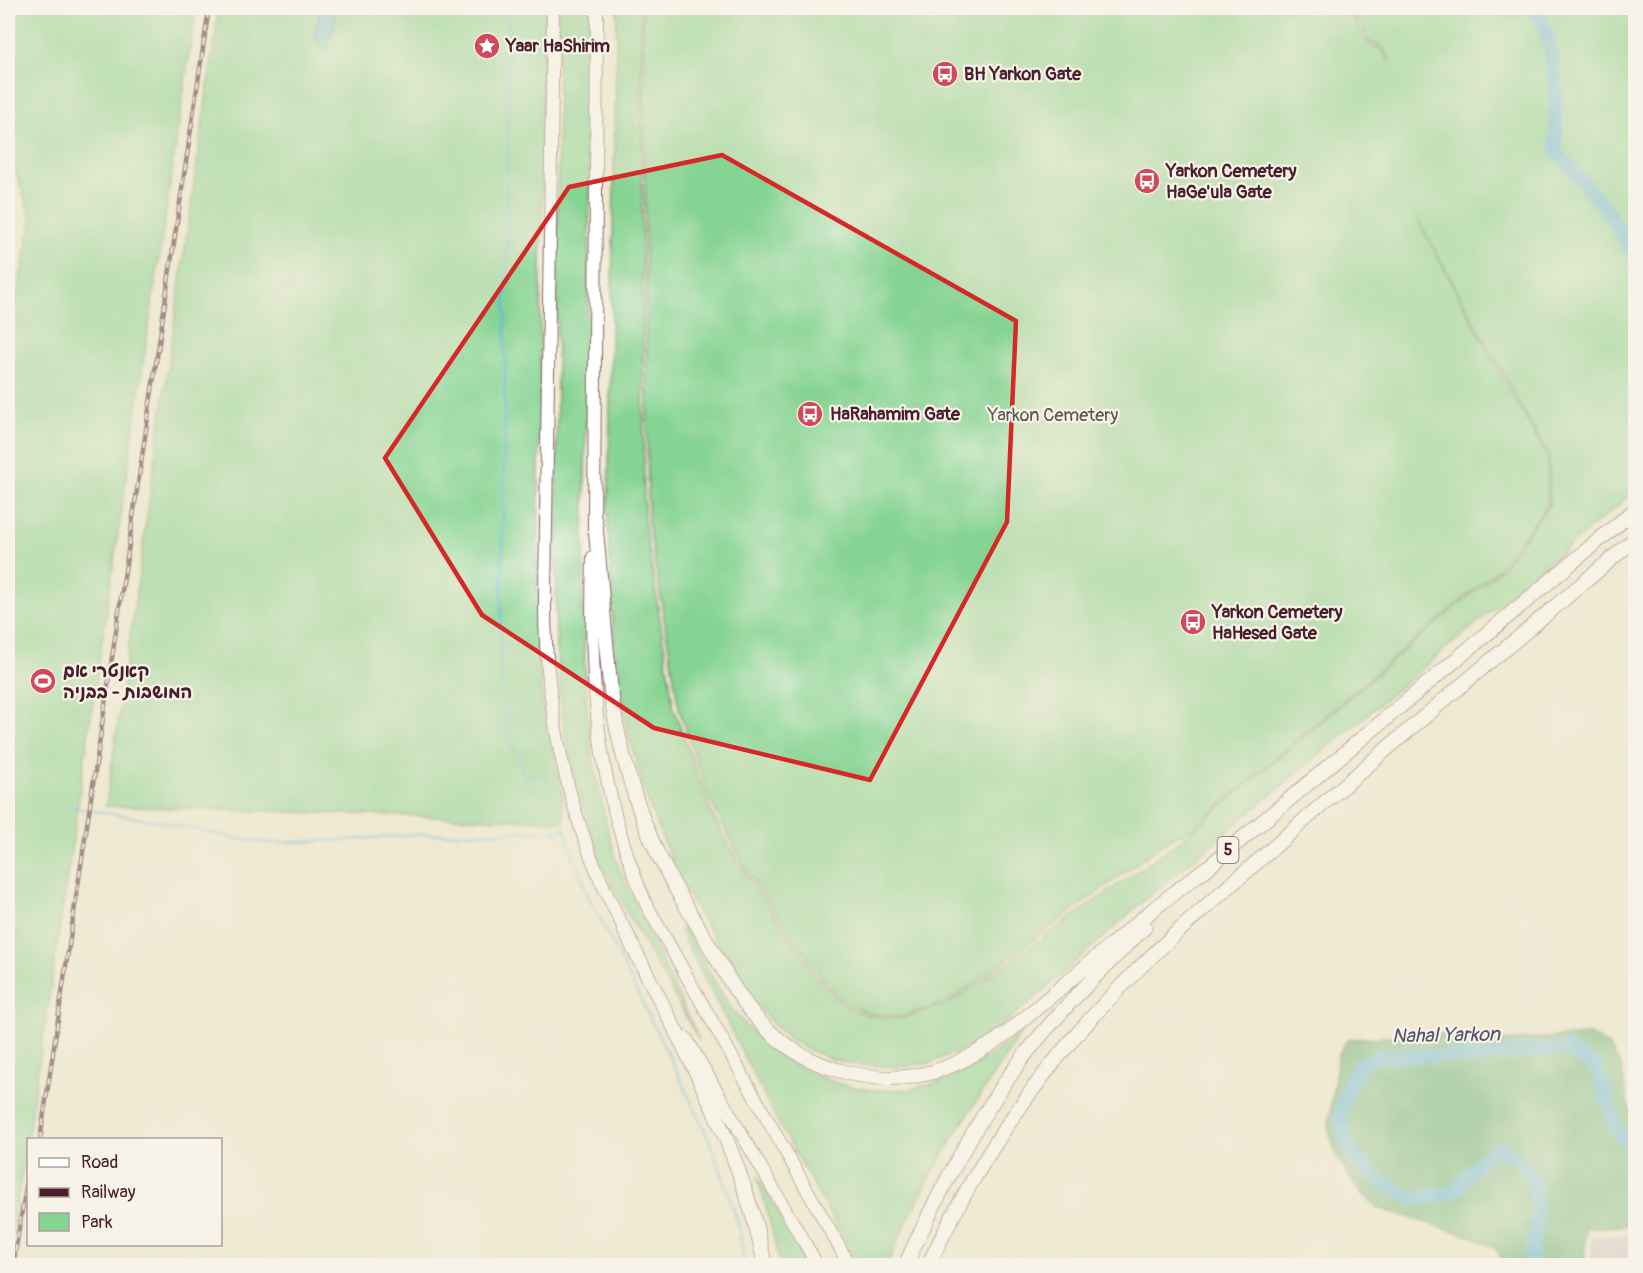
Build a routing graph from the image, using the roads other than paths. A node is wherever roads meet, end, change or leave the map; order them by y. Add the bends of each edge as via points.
1 (553, 8) edge
2 (597, 9) edge
3 (1635, 509) edge
4 (595, 521) junction
5 (1635, 538) edge
6 (1206, 868) junction
7 (624, 929) junction
8 (765, 1266) edge
9 (818, 1266) edge
10 (850, 1266) edge
11 (905, 1266) edge
12 (928, 1266) edge

1 - 7 main road via 547,667 556,737 578,817
2 - 4 main road
3 - 6 highway, 5
4 - 6 highway via 615,719 652,842 746,1004 766,1028 806,1058 843,1072 896,1077 933,1072 961,1061 1005,1034
4 - 10 main road via 593,691 608,786 628,858 646,904
5 - 12 highway, 5 via 1334,794 1168,941 1111,997 1047,1070 1002,1133
6 - 11 highway, 5 via 1083,987 1024,1056 946,1179
7 - 8 highway via 731,1147 753,1210
7 - 9 main road

